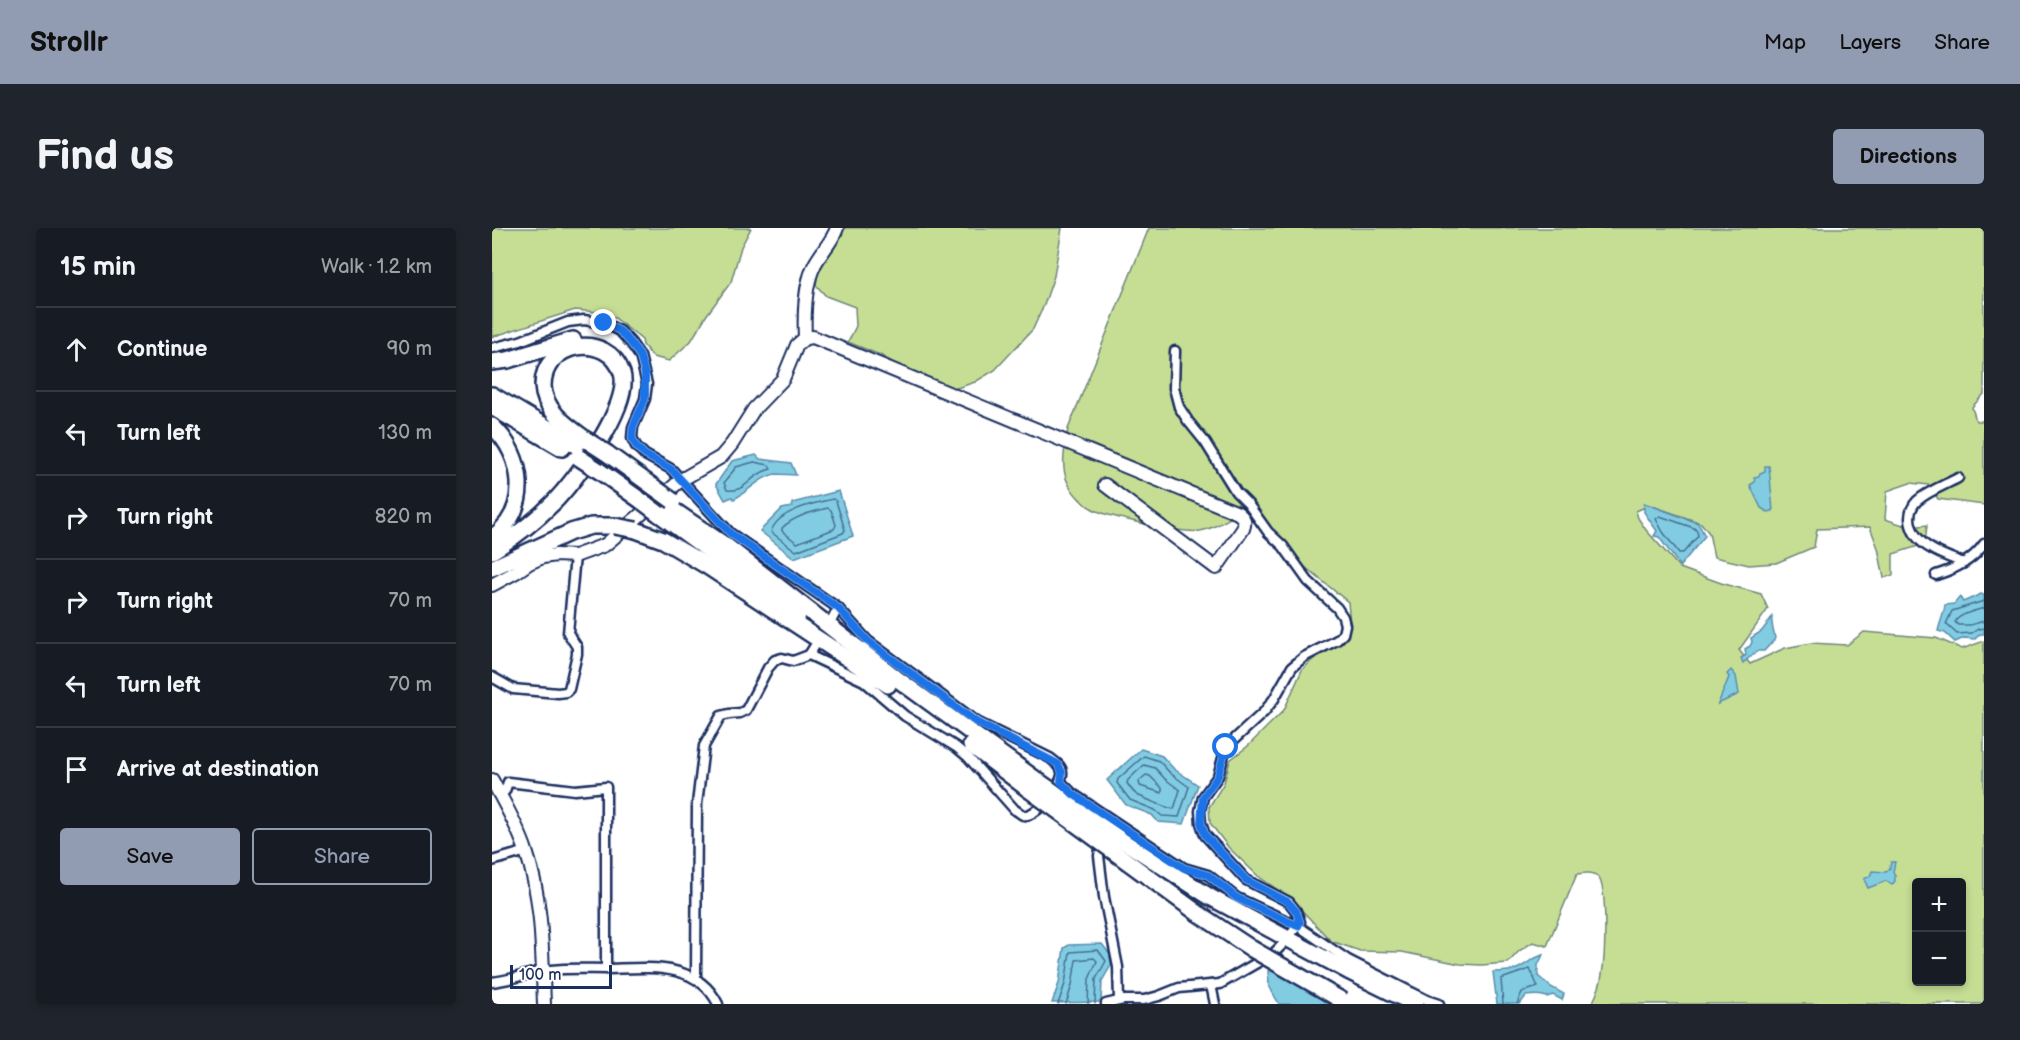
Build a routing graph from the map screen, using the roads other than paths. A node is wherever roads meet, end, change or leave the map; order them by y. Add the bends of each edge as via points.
1 (837, 228) edge
2 (805, 338) junction
3 (492, 348) edge
4 (1175, 351) dead end
5 (492, 362) edge
6 (492, 395) edge
7 (492, 408) edge
8 (492, 426) edge
9 (583, 449) junction
10 (1958, 478) dead end
11 (681, 480) junction
12 (1105, 485) dead end
13 (666, 507) junction
14 (492, 538) edge
15 (1984, 544) edge
16 (492, 551) edge
17 (575, 556) junction
18 (492, 558) edge
19 (1964, 563) junction
20 (492, 568) edge
21 (1936, 574) dead end
22 (492, 585) edge
23 (778, 601) junction
24 (838, 608) junction
25 (805, 620) junction
26 (831, 621) dead end
27 (816, 644) dead end
28 (809, 655) junction
29 (492, 677) edge
30 (492, 780) edge
31 (1061, 782) junction
32 (1033, 785) junction
33 (500, 795) junction
34 (1118, 824) junction
35 (526, 851) junction
36 (492, 861) edge
37 (1295, 930) junction
38 (1281, 946) dead end
39 (606, 969) junction
40 (542, 972) junction
41 (696, 977) junction
42 (492, 982) edge
43 (1211, 985) junction
44 (1119, 1000) junction
45 (1346, 1002) edge
46 (544, 1004) edge
47 (718, 1004) edge
48 (1106, 1004) edge
49 (1215, 1004) edge
50 (1415, 1004) edge
51 (1439, 1004) edge

1 - 2 street via 813,267
2 - 11 street via 797,345 783,379 754,409 721,457
2 - 12 street via 826,341 1238,513 1245,524 1216,567
3 - 11 street via 568,322 604,323 620,331 640,356 647,384 632,438 645,455 671,469
4 - 37 street via 1174,388 1179,407 1236,492 1308,581 1337,608 1345,625 1336,640 1292,667 1264,712 1226,747 1218,776 1203,797 1200,811 1205,835 1246,880 1288,902 1296,911 1300,922
5 - 18 highway via 580,338 598,340 614,348 623,359 631,389 621,418 569,494 526,537
6 - 9 highway
7 - 9 highway
8 - 14 highway via 517,462 519,496 512,515
9 - 13 highway, bridge
9 - 16 highway via 554,413 543,386 545,372 562,352 589,345 604,351 622,372 624,385 614,418 555,501 514,538
10 - 19 street via 1915,502 1910,513 1911,529 1932,549
11 - 17 street via 605,545
11 - 24 street via 730,533
13 - 23 highway
13 - 23 highway via 726,546
15 - 19 street
17 - 22 street via 543,557
17 - 29 street via 568,633 577,654 569,689 558,693 513,689
19 - 21 street
20 - 23 highway, bridge via 571,532 591,526 615,526 663,540
23 - 25 highway
23 - 25 highway
24 - 26 street
24 - 31 street via 868,641 976,722 1058,764
25 - 32 highway
25 - 32 highway via 888,685
27 - 28 street
28 - 31 street via 864,681 905,716 956,747 1023,815 1038,809
28 - 41 street via 793,661 775,660 746,710 721,717 704,746 697,804
30 - 33 street
31 - 34 street
32 - 45 highway, bridge via 1199,914 1251,949
32 - 50 highway, bridge via 1210,897
33 - 35 street
33 - 39 street via 508,782 575,790 606,787
34 - 37 street via 1184,868 1208,875 1237,898
34 - 44 street via 1099,856 1118,967
35 - 36 street
35 - 40 street via 541,924
37 - 51 street
38 - 43 street via 1230,980
39 - 40 street
39 - 41 street via 652,967
40 - 42 street
40 - 46 street
41 - 47 street
43 - 44 street via 1179,988 1144,1000
43 - 49 street
44 - 48 street

